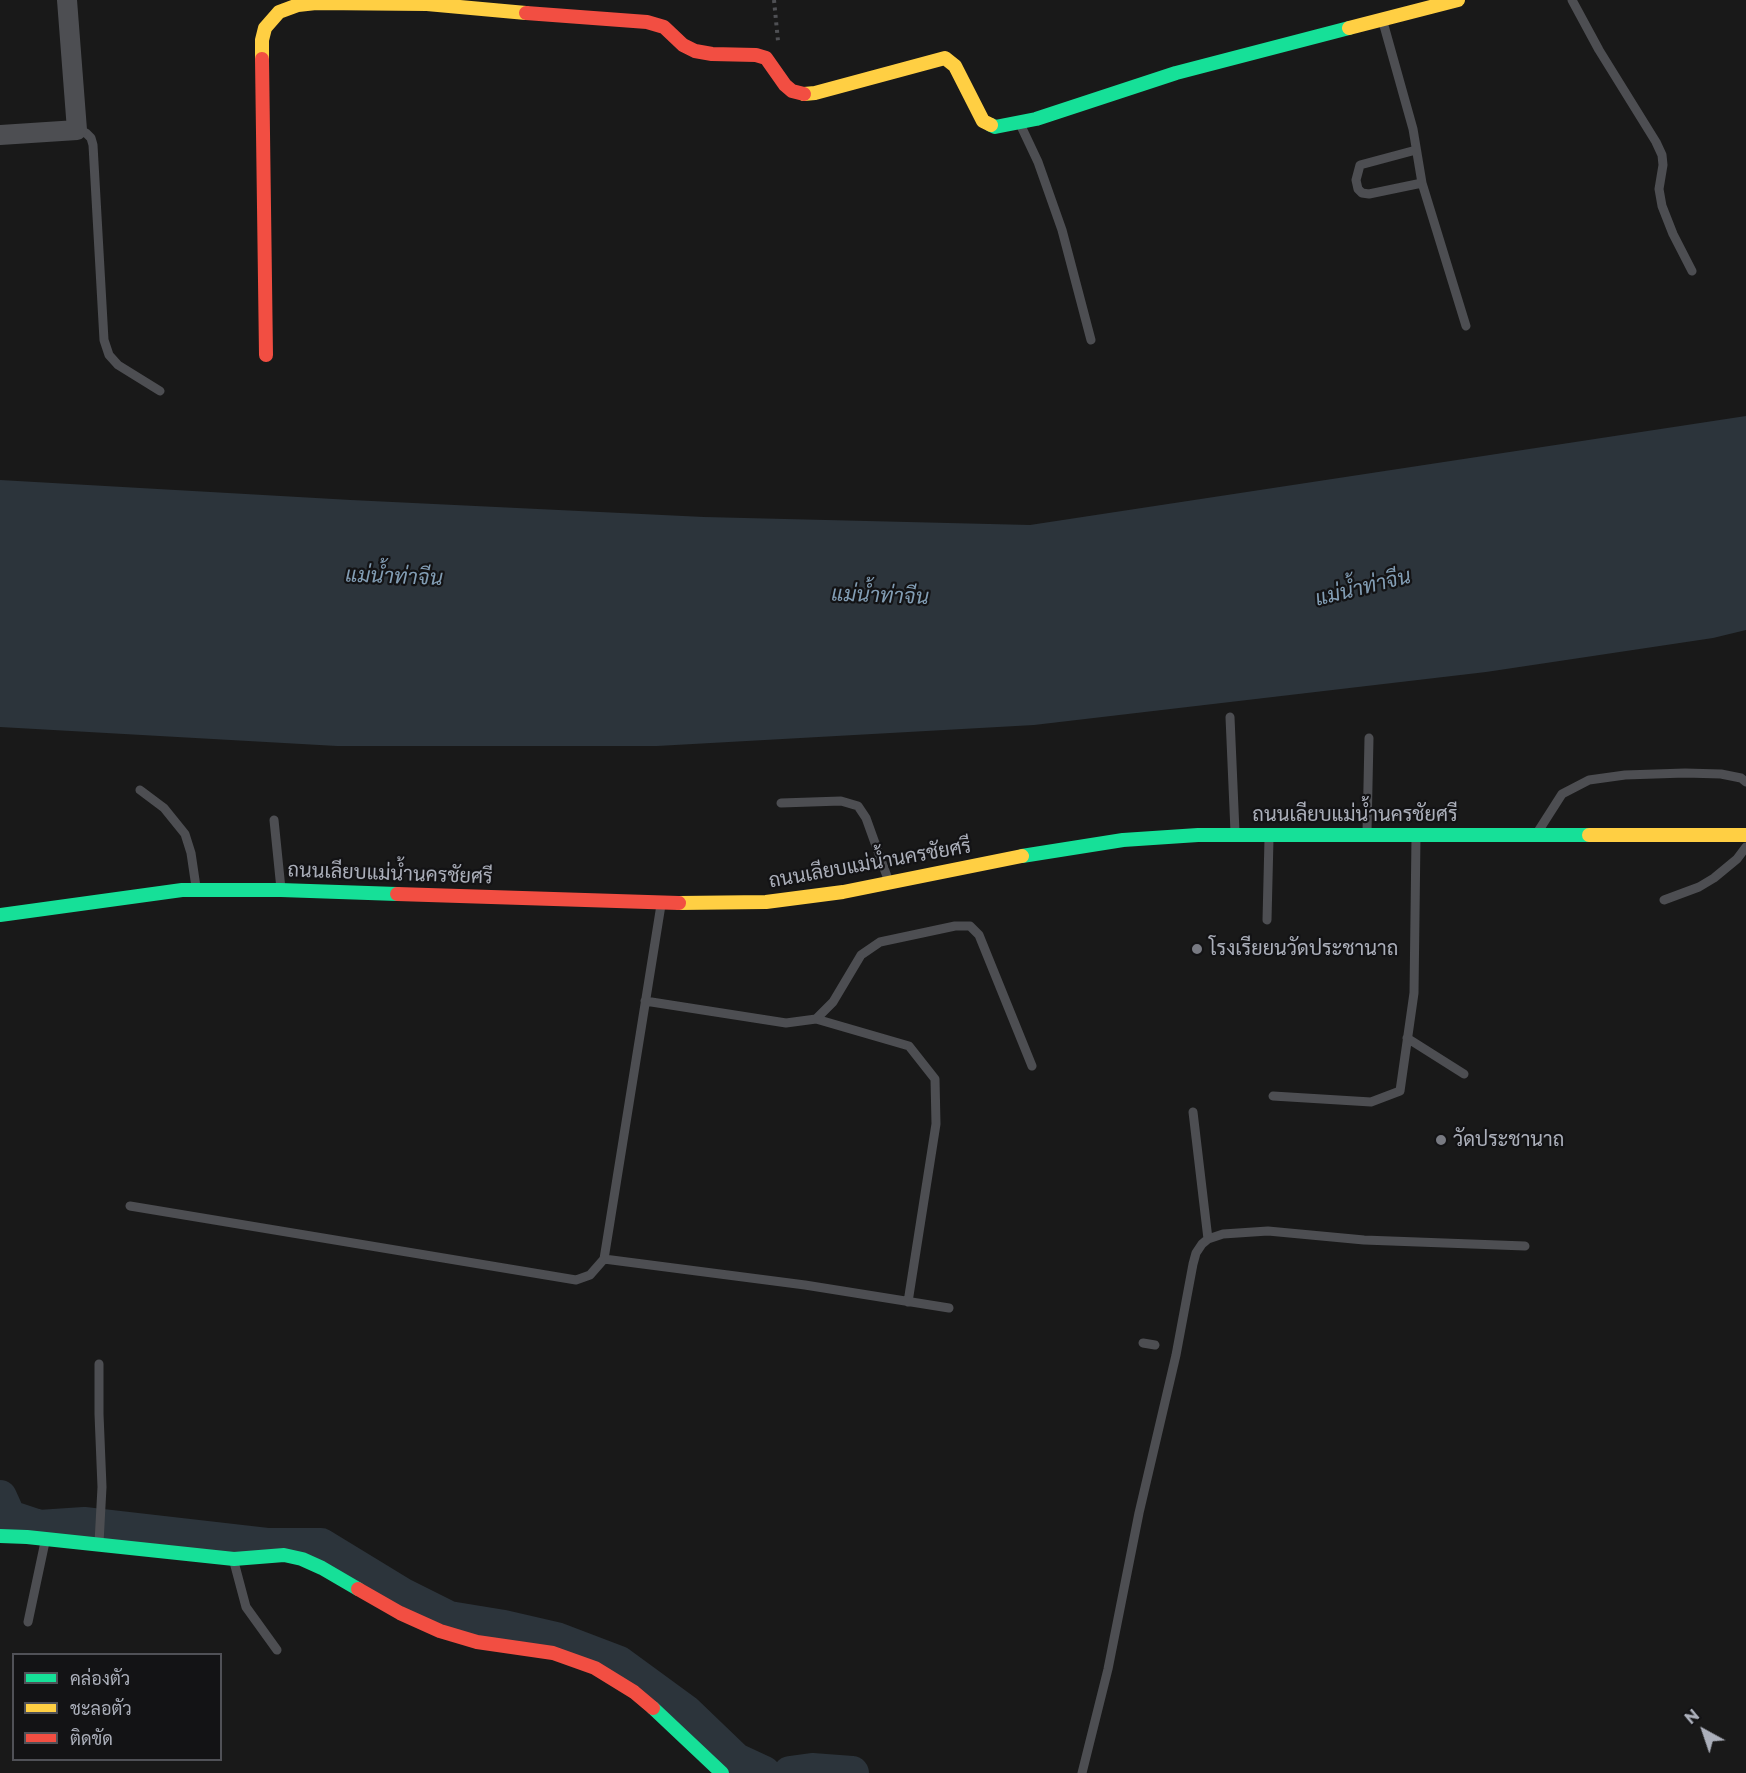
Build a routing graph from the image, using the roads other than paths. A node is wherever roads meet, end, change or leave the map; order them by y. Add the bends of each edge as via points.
1 (68, 0) edge
2 (1458, 0) edge
3 (1572, 0) edge
4 (554, 8) edge
5 (1382, 20) junction
6 (1020, 123) junction
7 (77, 130) junction
8 (0, 135) edge
9 (1416, 150) junction
10 (1422, 183) junction
11 (1692, 271) dead end
12 (1466, 326) dead end
13 (1090, 340) dead end
14 (266, 355) dead end
15 (160, 391) dead end
16 (1230, 717) dead end
17 (1369, 738) dead end
18 (1746, 782) edge
19 (140, 790) dead end
20 (781, 803) dead end
21 (274, 820) dead end
22 (1235, 834) junction
23 (1269, 834) junction
24 (1367, 834) junction
25 (1416, 835) junction
26 (1536, 835) junction
27 (1746, 835) edge
28 (1746, 847) edge
29 (890, 883) junction
30 (196, 890) junction
31 (281, 890) junction
32 (1664, 900) dead end
33 (661, 903) junction
34 (0, 915) edge
35 (1267, 920) dead end
36 (645, 1001) junction
37 (816, 1019) junction
38 (1407, 1038) junction
39 (1032, 1066) dead end
40 (1464, 1074) dead end
41 (1273, 1096) dead end
42 (1193, 1112) dead end
43 (130, 1206) dead end
44 (1208, 1239) junction
45 (1525, 1246) dead end
46 (604, 1259) junction
47 (909, 1302) junction
48 (949, 1308) dead end
49 (1143, 1343) dead end
50 (1155, 1345) dead end
51 (99, 1364) dead end
52 (0, 1536) edge
53 (46, 1539) junction
54 (99, 1539) junction
55 (234, 1559) junction
56 (28, 1622) dead end
57 (277, 1650) dead end
58 (722, 1773) edge
59 (1082, 1773) edge

1 - 7 street
2 - 5 street
3 - 11 lane via 1662,155 1662,206
4 - 6 street via 664,27 695,51 766,58 785,85 801,94 945,58 955,66 983,121 995,127
4 - 14 street via 316,3 298,5 271,19 265,28 261,52
5 - 6 street via 1170,75
5 - 9 lane
6 - 13 lane via 1062,230
7 - 8 street
7 - 15 lane via 86,133 93,146 104,340 118,365
9 - 10 lane
9 - 10 lane via 1360,165 1356,180 1358,189 1369,194
10 - 12 lane
16 - 22 lane
17 - 24 lane
18 - 26 lane via 1720,774 1685,773 1589,780 1562,794
19 - 30 lane via 164,808 184,834
20 - 29 lane via 841,801 858,806
21 - 31 lane
22 - 23 street, ถนนเลียบแม่น้ำนครชัยศรี
22 - 29 street, ถนนเลียบแม่น้ำนครชัยศรี via 1134,839 1057,849
23 - 24 street, ถนนเลียบแม่น้ำนครชัยศรี
23 - 35 lane
24 - 25 street, ถนนเลียบแม่น้ำนครชัยศรี
25 - 26 street, ถนนเลียบแม่น้ำนครชัยศรี
25 - 38 lane via 1414,993
26 - 27 street, ถนนเลียบแม่น้ำนครชัยศรี
28 - 32 lane via 1737,860 1714,878
29 - 33 street, ถนนเลียบแม่น้ำนครชัยศรี via 766,902
30 - 31 street, ถนนเลียบแม่น้ำนครชัยศรี
30 - 34 street, ถนนเลียบแม่น้ำนครชัยศรี
31 - 33 street, ถนนเลียบแม่น้ำนครชัยศรี
33 - 36 lane
36 - 37 lane via 786,1023
36 - 46 lane
37 - 39 lane via 833,1002 861,955 880,942 970,926 979,935
37 - 47 lane via 909,1046 935,1079 936,1124
38 - 40 lane
38 - 41 lane via 1400,1091 1382,1099 1371,1102
42 - 44 lane
43 - 46 lane via 576,1280 590,1275
44 - 45 lane via 1268,1231 1364,1240
44 - 59 lane via 1196,1253 1108,1669
46 - 47 lane
47 - 48 lane
49 - 50 lane
51 - 54 lane
52 - 53 street
53 - 54 street
53 - 56 lane
54 - 55 street
55 - 57 lane via 246,1607
55 - 58 street via 284,1554 302,1559 440,1631 477,1642 553,1653 595,1668 634,1692

